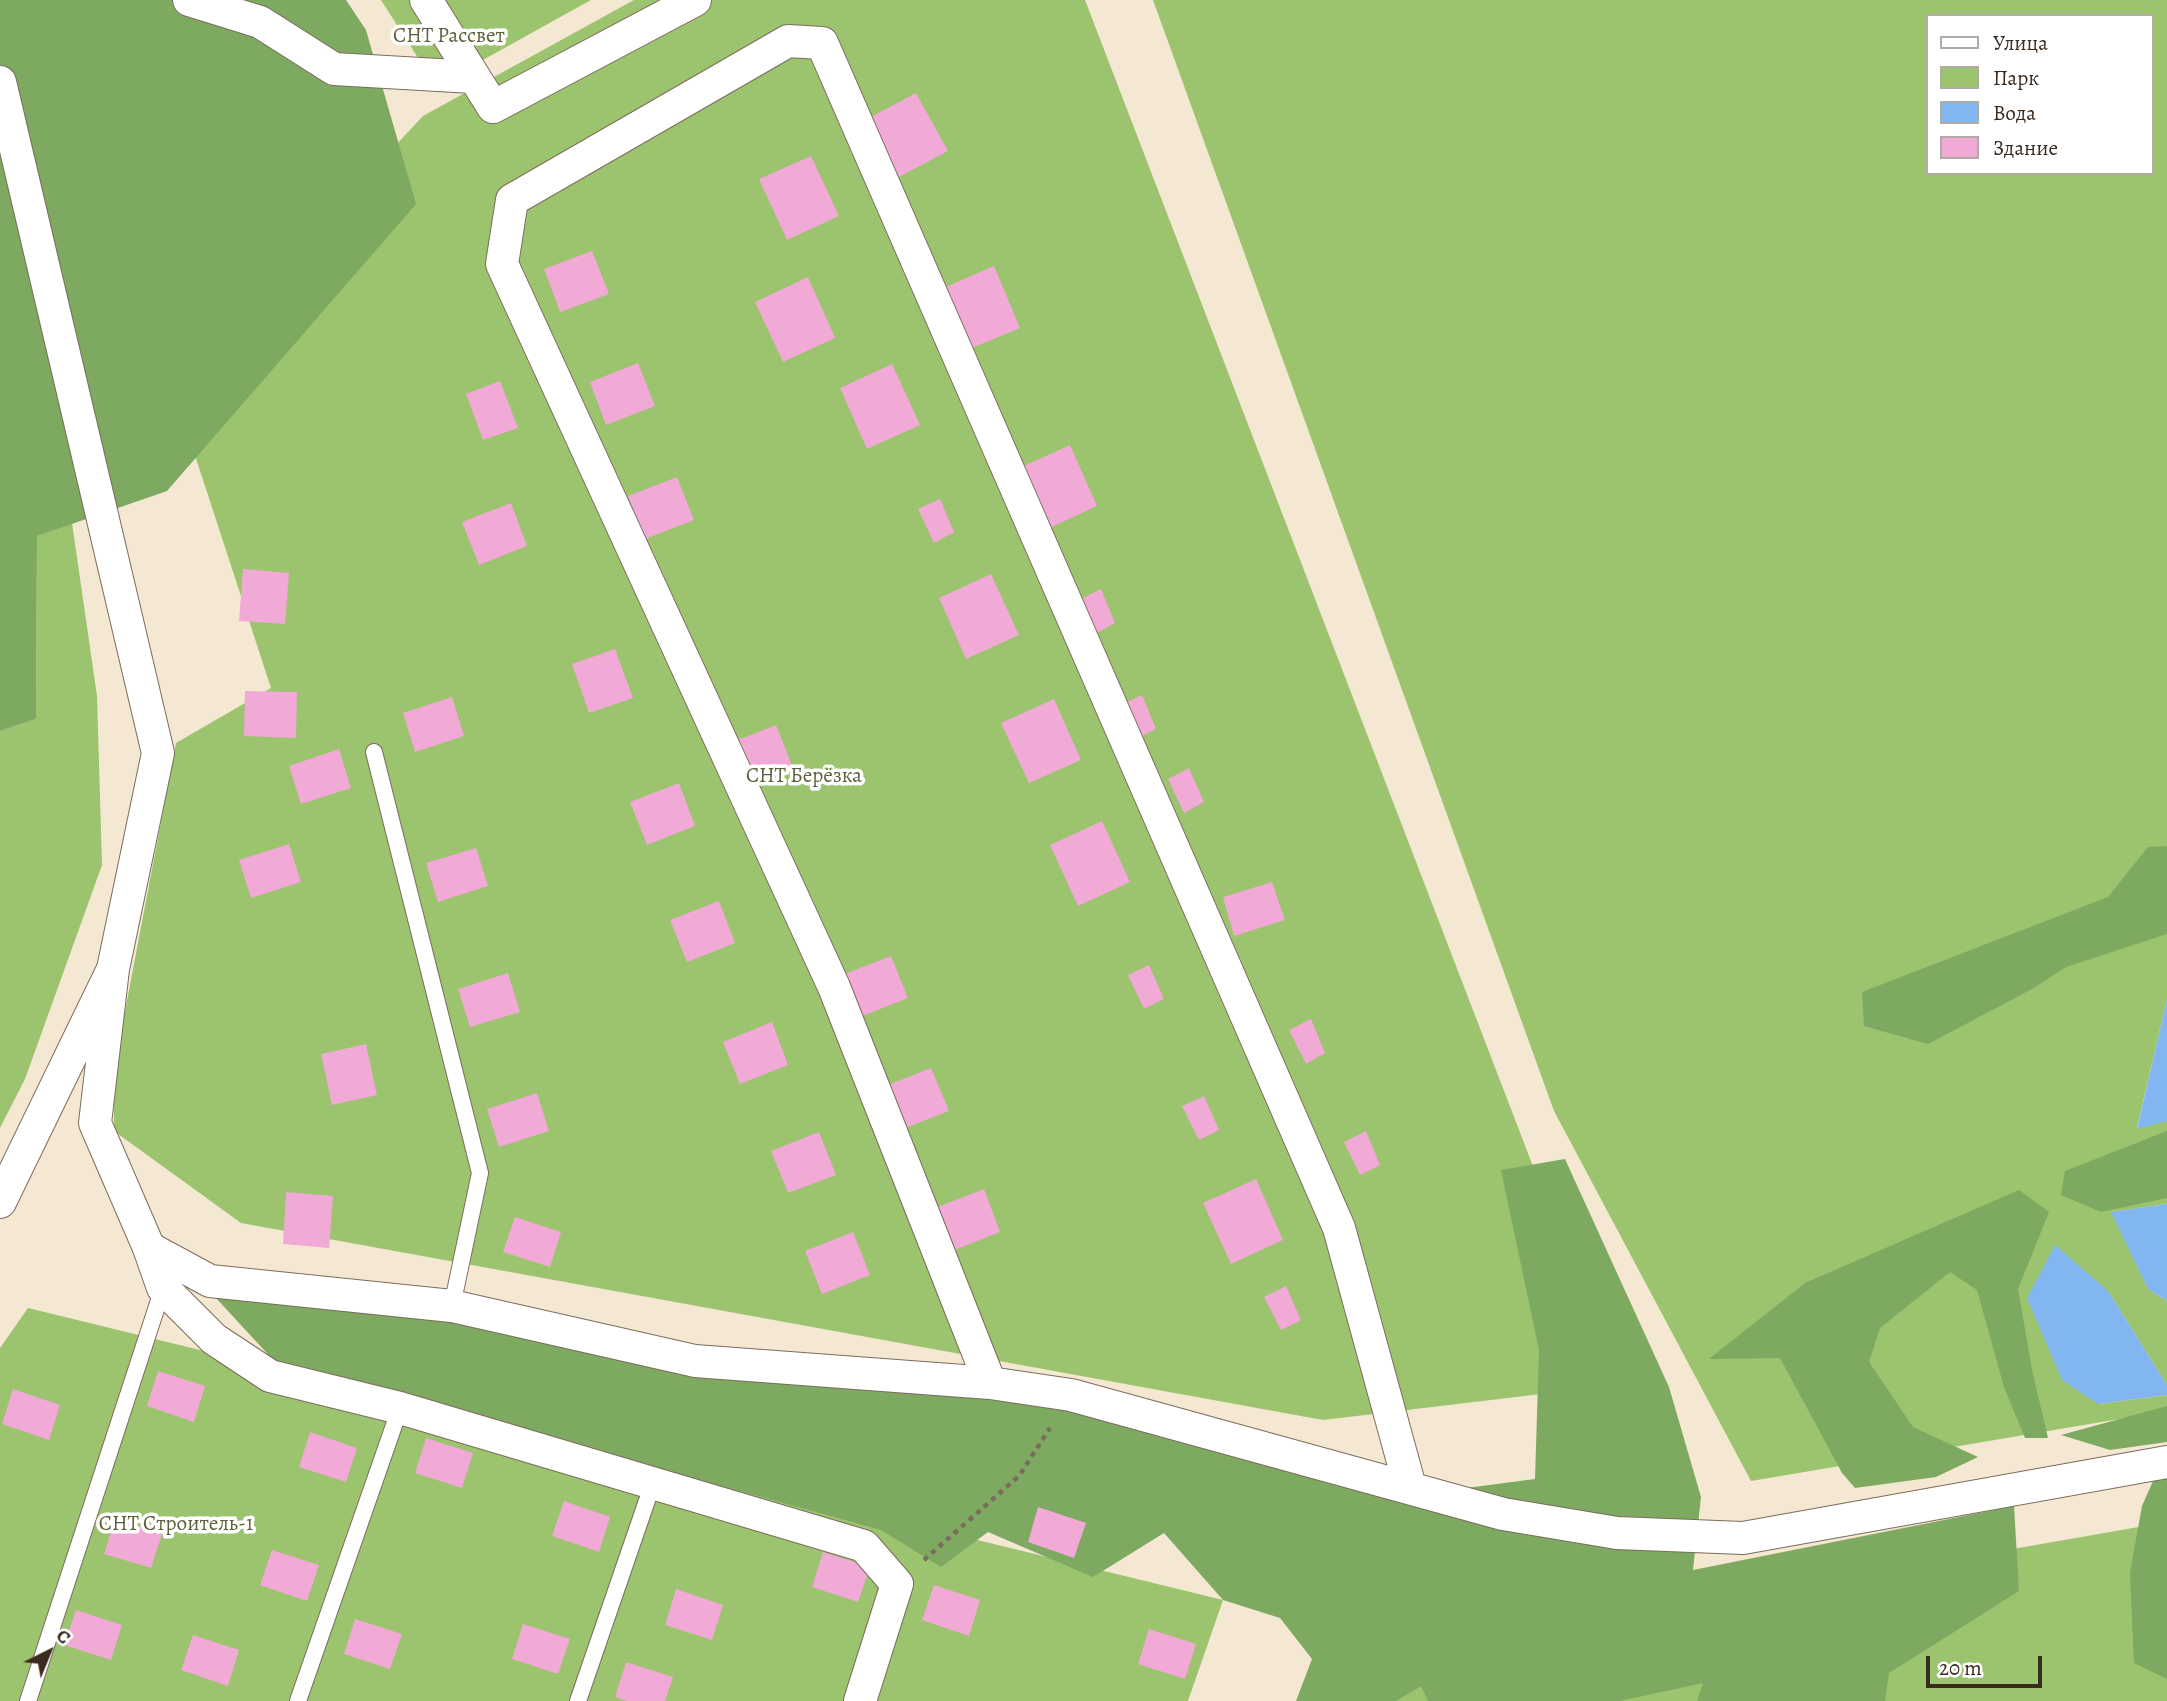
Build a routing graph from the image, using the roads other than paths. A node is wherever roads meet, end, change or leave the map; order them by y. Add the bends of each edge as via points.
1 (189, 0) edge
2 (426, 0) edge
3 (695, 0) edge
4 (473, 77) junction
5 (0, 82) edge
6 (374, 752) dead end
7 (113, 969) junction
8 (0, 1202) edge
9 (149, 1248) junction
10 (163, 1287) junction
11 (452, 1306) junction
12 (990, 1382) junction
13 (400, 1408) junction
14 (2167, 1462) edge
15 (653, 1483) junction
16 (1410, 1488) junction
17 (27, 1701) edge
18 (298, 1701) edge
19 (578, 1701) edge
20 (860, 1701) edge

1 - 4 street via 260,23 334,69
2 - 4 street
3 - 4 street via 493,107
5 - 7 street via 158,753
6 - 11 lane via 480,1173
7 - 8 street
7 - 9 street via 95,1123
9 - 10 street
9 - 11 street via 209,1281
10 - 13 street via 214,1339 271,1376
10 - 17 lane
11 - 12 street via 695,1361
12 - 16 street via 1071,1395
12 - 16 street via 834,987 502,264 512,200 788,41 822,43 1339,1227
13 - 15 street
13 - 18 lane
14 - 16 street via 1743,1538 1617,1533 1503,1514
15 - 19 lane
15 - 20 street via 864,1546 897,1584

